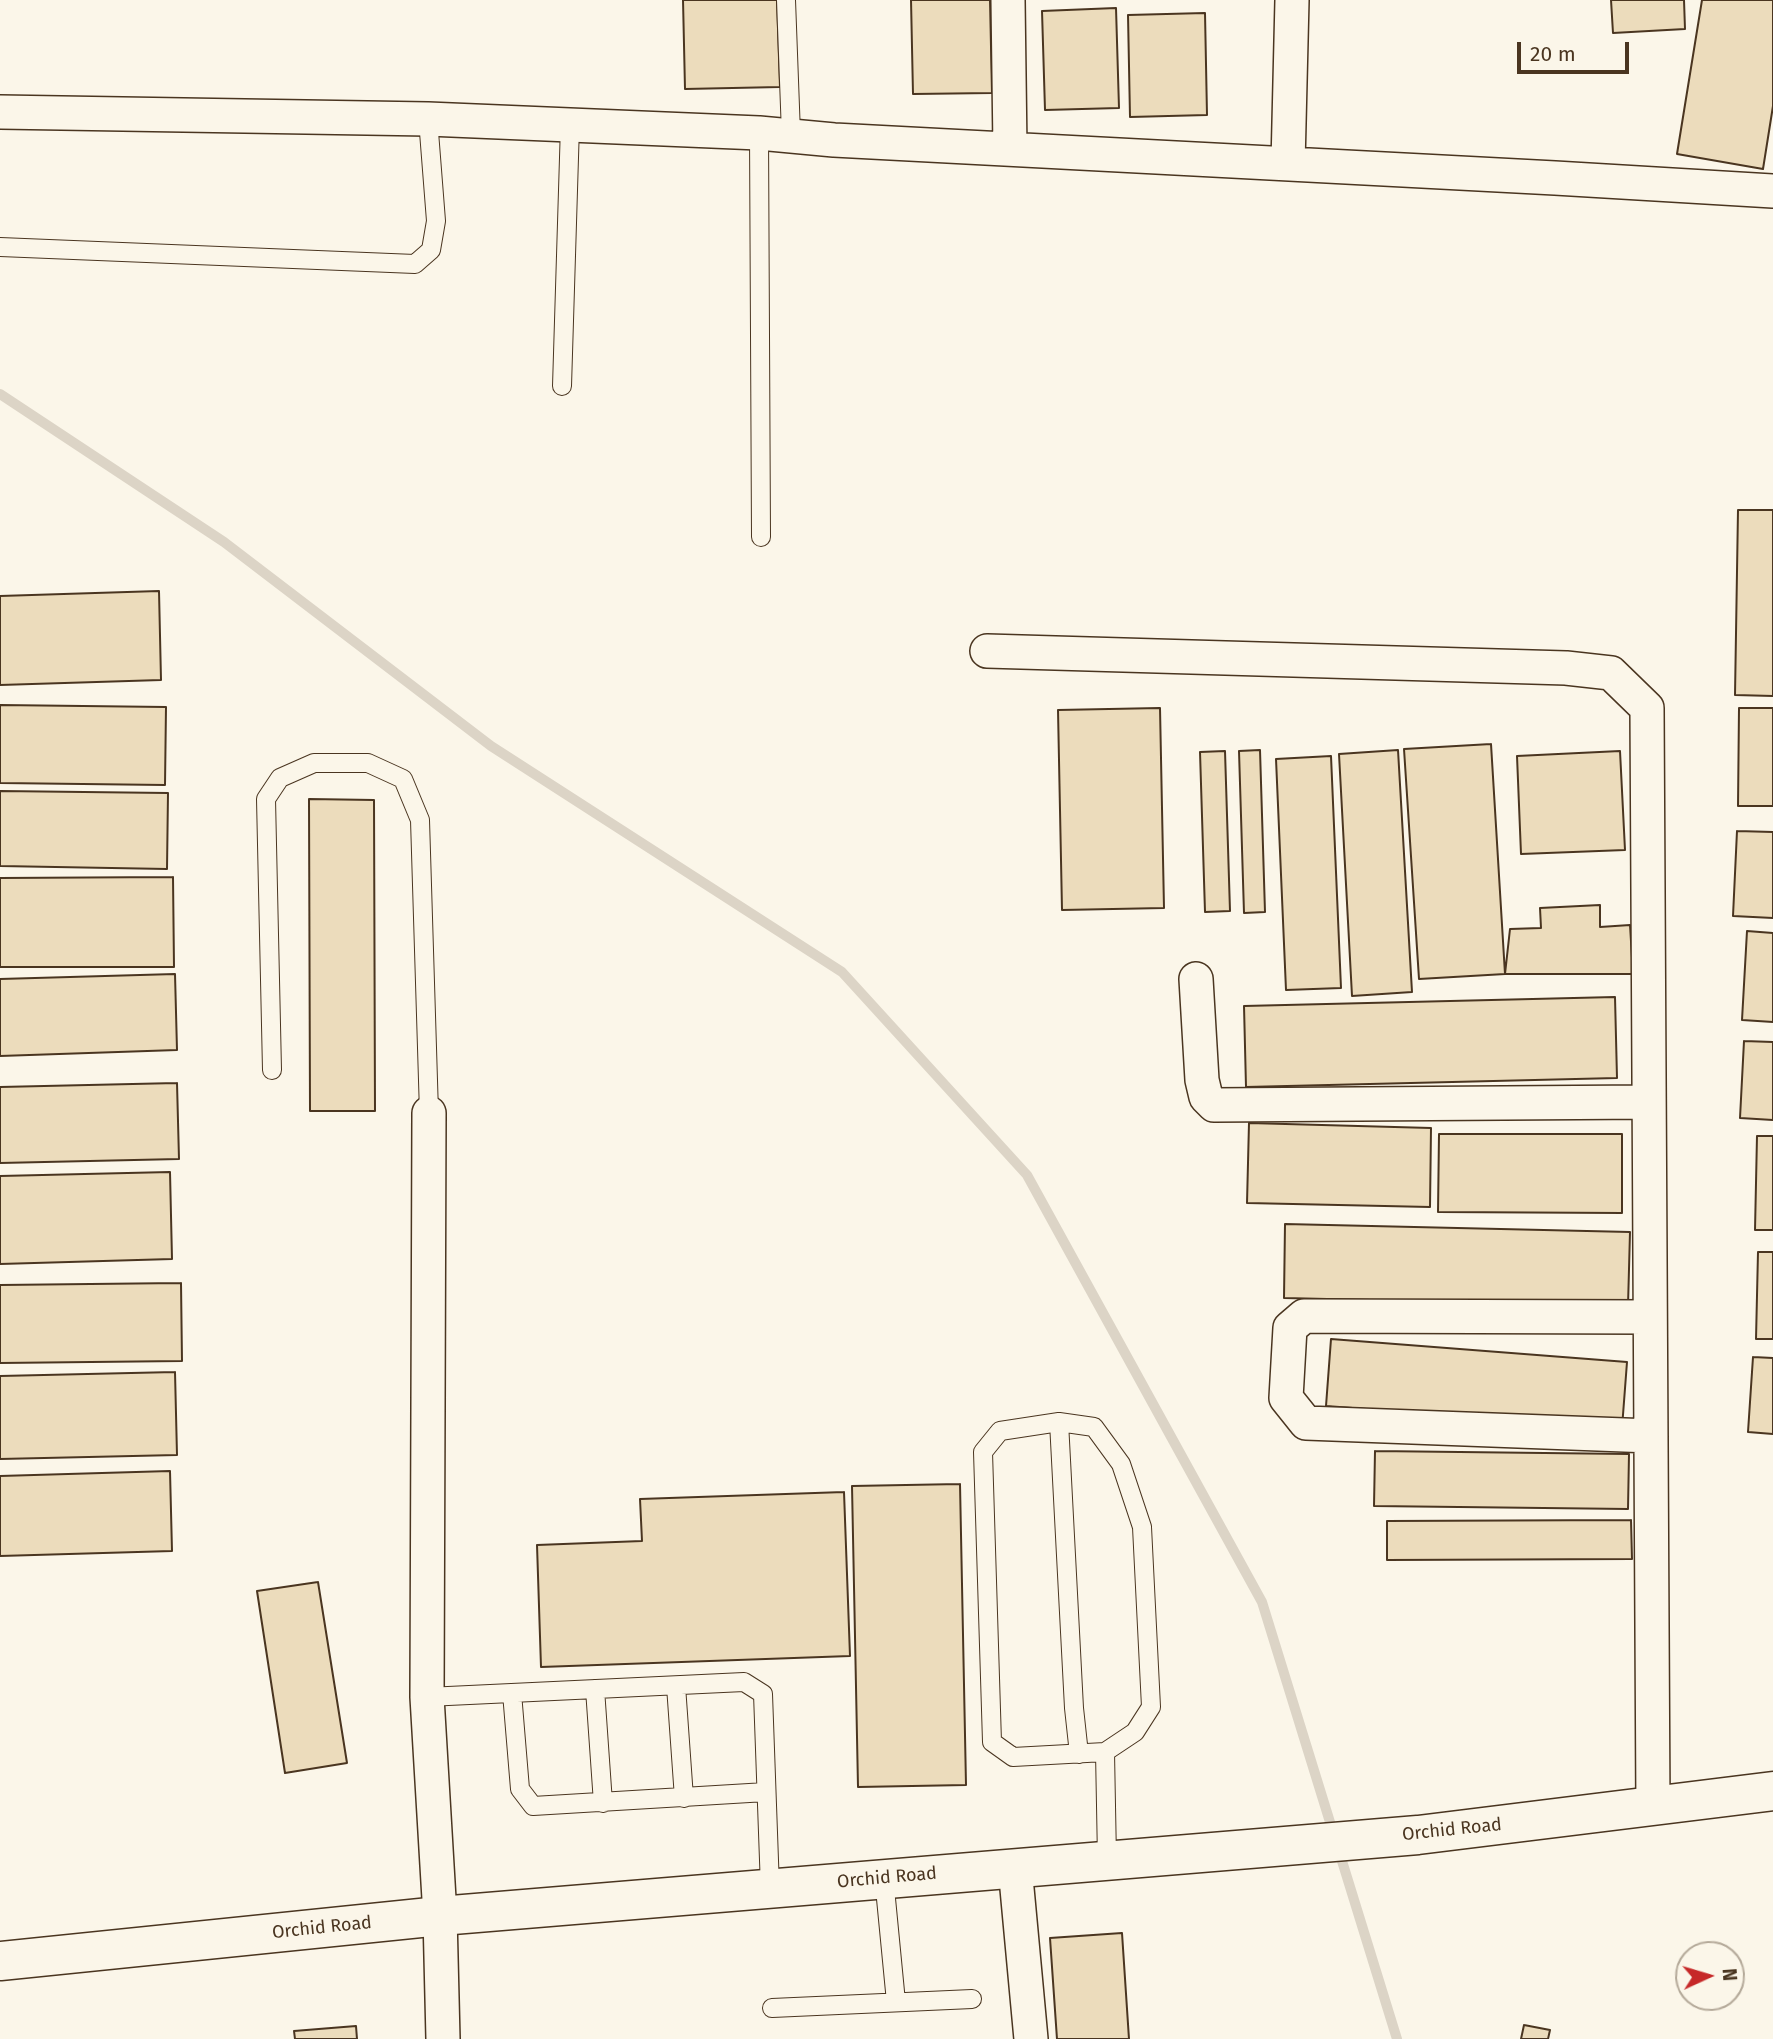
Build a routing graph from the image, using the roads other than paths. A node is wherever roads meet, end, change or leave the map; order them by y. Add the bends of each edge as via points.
1 (786, 0) edge
2 (1008, 0) edge
3 (1292, 0) edge
4 (0, 112) edge
5 (428, 119) junction
6 (570, 125) junction
7 (775, 133) junction
8 (1010, 149) junction
9 (1288, 164) junction
10 (1773, 191) edge
11 (0, 247) edge
12 (562, 386) dead end
13 (761, 537) dead end
14 (987, 650) dead end
15 (1196, 979) dead end
16 (272, 1070) dead end
17 (1649, 1102) junction
18 (429, 1113) joint
19 (1650, 1317) junction
20 (1059, 1422) junction
21 (1651, 1436) junction
22 (676, 1686) junction
23 (595, 1689) junction
24 (512, 1693) junction
25 (427, 1697) junction
26 (1105, 1752) junction
27 (1079, 1754) junction
28 (1773, 1791) edge
29 (766, 1792) junction
30 (684, 1798) junction
31 (603, 1803) junction
32 (1653, 1807) junction
33 (1107, 1859) junction
34 (1015, 1867) junction
35 (884, 1878) junction
36 (770, 1888) junction
37 (439, 1916) junction
38 (0, 1961) edge
39 (972, 1999) dead end
40 (896, 2002) junction
41 (772, 2008) dead end
42 (443, 2039) edge
43 (1031, 2039) edge

1 - 7 lane
2 - 8 street
3 - 9 street
4 - 5 street
5 - 6 street
5 - 11 lane via 436,221 431,250 415,264
6 - 7 street
6 - 12 lane
7 - 8 street
7 - 13 lane
8 - 9 street
9 - 10 street
14 - 17 street via 1611,673 1647,708
15 - 17 street via 1202,1080 1206,1097 1214,1105
16 - 18 lane via 266,799 280,778 314,763 368,763 403,779 420,820
17 - 19 street
18 - 25 street
19 - 21 street
19 - 21 street via 1304,1316 1290,1328 1286,1398 1306,1423
20 - 26 lane via 1094,1427 1121,1464 1142,1527 1151,1707 1135,1732
20 - 27 lane
20 - 27 lane via 1000,1431 984,1452 992,1742 1013,1757
21 - 32 street
22 - 23 lane
22 - 29 lane via 744,1682 763,1694
22 - 30 lane
23 - 24 lane
23 - 31 lane
24 - 25 lane
24 - 31 lane via 520,1789 533,1806
25 - 37 street
26 - 27 lane
26 - 33 lane
28 - 32 main road, Orchid Road
29 - 30 lane
29 - 36 lane
30 - 31 lane
32 - 33 main road, Orchid Road via 1418,1835
33 - 34 main road, Orchid Road
34 - 35 main road, Orchid Road
34 - 43 street
35 - 36 main road, Orchid Road
35 - 40 lane
36 - 37 main road, Orchid Road
37 - 38 main road, Orchid Road
37 - 42 street
39 - 40 lane
40 - 41 lane

